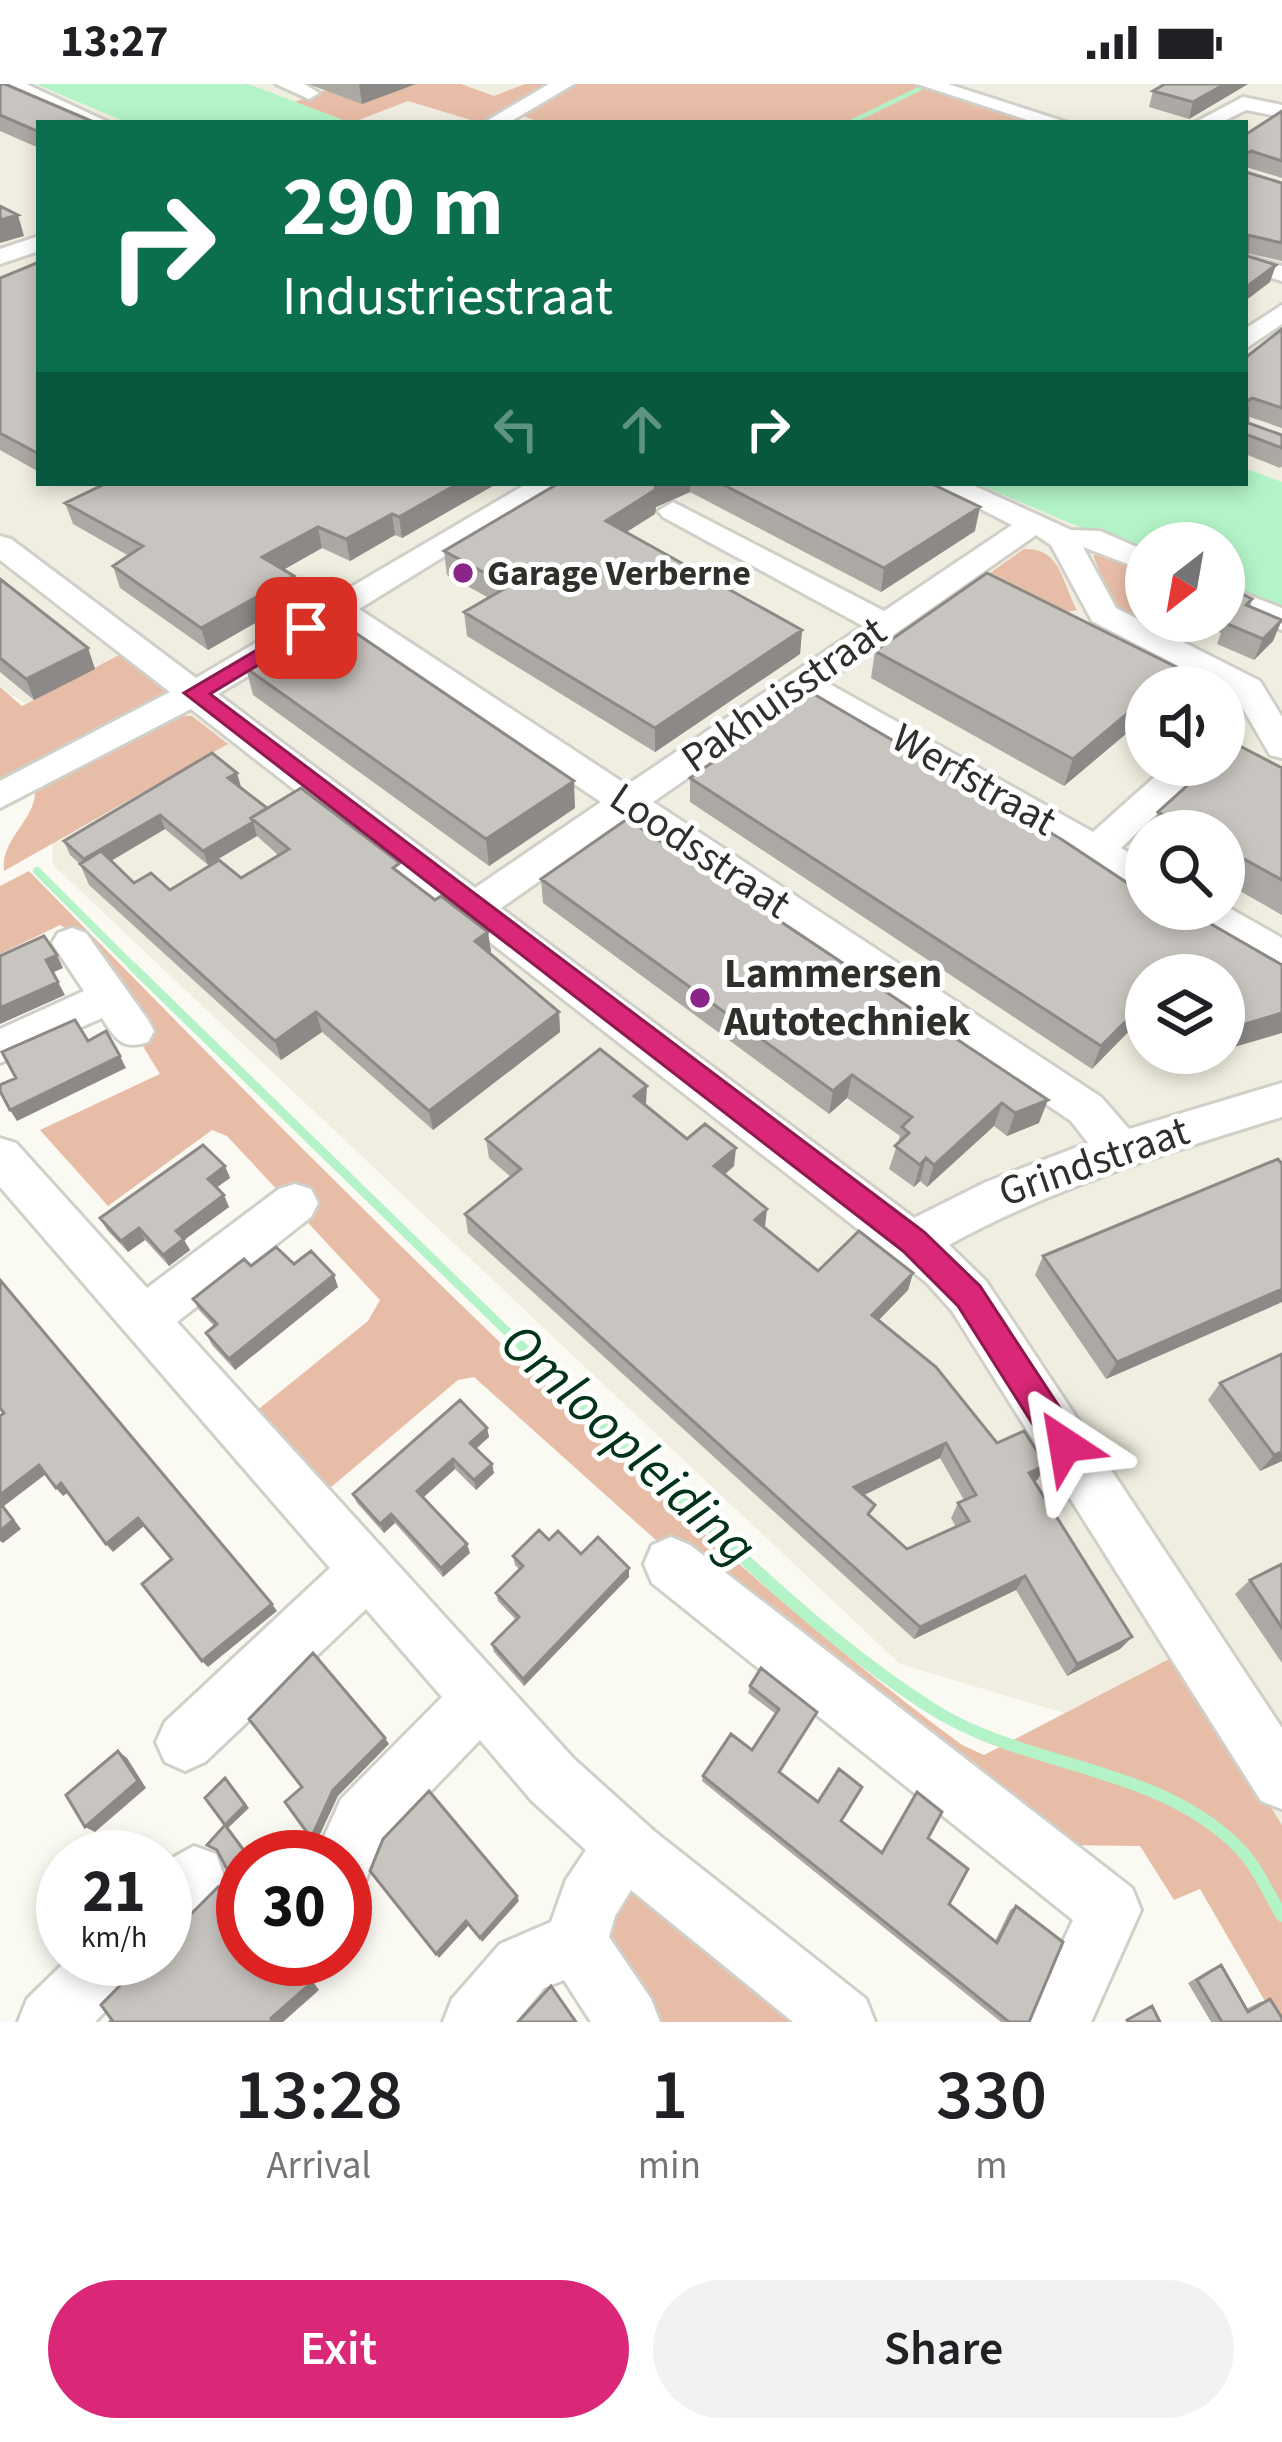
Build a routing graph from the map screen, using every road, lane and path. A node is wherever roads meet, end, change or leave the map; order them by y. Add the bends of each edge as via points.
1 (9, 84) edge
2 (286, 84) edge
3 (563, 84) edge
4 (927, 84) edge
5 (1235, 84) edge
6 (309, 93) dead end
7 (1282, 96) edge
8 (1282, 111) edge
9 (93, 120) edge
10 (498, 120) edge
11 (1049, 120) edge
12 (1210, 120) edge
13 (36, 244) edge
14 (0, 257) edge
15 (1248, 263) edge
16 (1282, 274) edge
17 (1282, 312) edge
18 (1248, 339) edge
19 (544, 486) edge
20 (951, 486) edge
21 (673, 511) dead end
22 (1050, 531) junction
23 (0, 545) edge
24 (1125, 553) edge
25 (1245, 605) edge
26 (337, 609) junction
27 (1282, 620) edge
28 (886, 625) junction
29 (802, 682) junction
30 (195, 693) junction
31 (1282, 747) edge
32 (1167, 786) edge
33 (0, 796) edge
34 (628, 802) junction
35 (1096, 850) junction
36 (1125, 867) edge
37 (473, 908) junction
38 (1236, 930) edge
39 (72, 943) dead end
40 (1282, 956) edge
41 (110, 997) junction
42 (133, 1031) dead end
43 (0, 1047) edge
44 (1282, 1100) edge
45 (1120, 1149) junction
46 (2, 1164) edge
47 (295, 1203) dead end
48 (914, 1241) junction
49 (144, 1319) junction
50 (670, 1564) dead end
51 (367, 1570) junction
52 (480, 1700) junction
53 (184, 1742) dead end
54 (1282, 1780) edge
55 (358, 1830) edge
56 (625, 1845) junction
57 (576, 1943) junction
58 (85, 1986) edge
59 (50, 2022) edge
60 (475, 2022) edge
61 (628, 2022) edge
62 (843, 2022) edge
63 (1058, 2022) edge

1 - 9 street
2 - 6 street
3 - 10 street
4 - 11 street
5 - 7 street
8 - 12 street via 1243,103
13 - 14 street
15 - 16 street
17 - 18 street
19 - 26 street
20 - 22 street
21 - 28 street
22 - 24 street
22 - 28 street, Pakhuisstraat
22 - 31 street via 1103,614 1248,688
23 - 30 street
25 - 27 street
26 - 30 street
26 - 34 street, Loodsstraat
28 - 29 street, Pakhuisstraat
29 - 34 street, Pakhuisstraat
29 - 35 street, Werfstraat
30 - 33 street
30 - 37 street
32 - 35 street
34 - 37 street, Pakhuisstraat
34 - 45 street, Loodsstraat via 1086,1109
35 - 36 street, Werfstraat
37 - 48 street
38 - 40 street
39 - 41 street
41 - 42 street
41 - 43 street
44 - 45 street, Grindstraat
45 - 48 street, Grindstraat via 979,1203
46 - 49 street
47 - 49 street
48 - 54 street via 969,1296
49 - 51 street
50 - 63 street via 1109,1910
51 - 52 street
51 - 53 street
52 - 55 street
52 - 56 street
56 - 57 street via 588,1902
56 - 62 street
57 - 60 street via 522,1966
57 - 61 street
58 - 59 street

